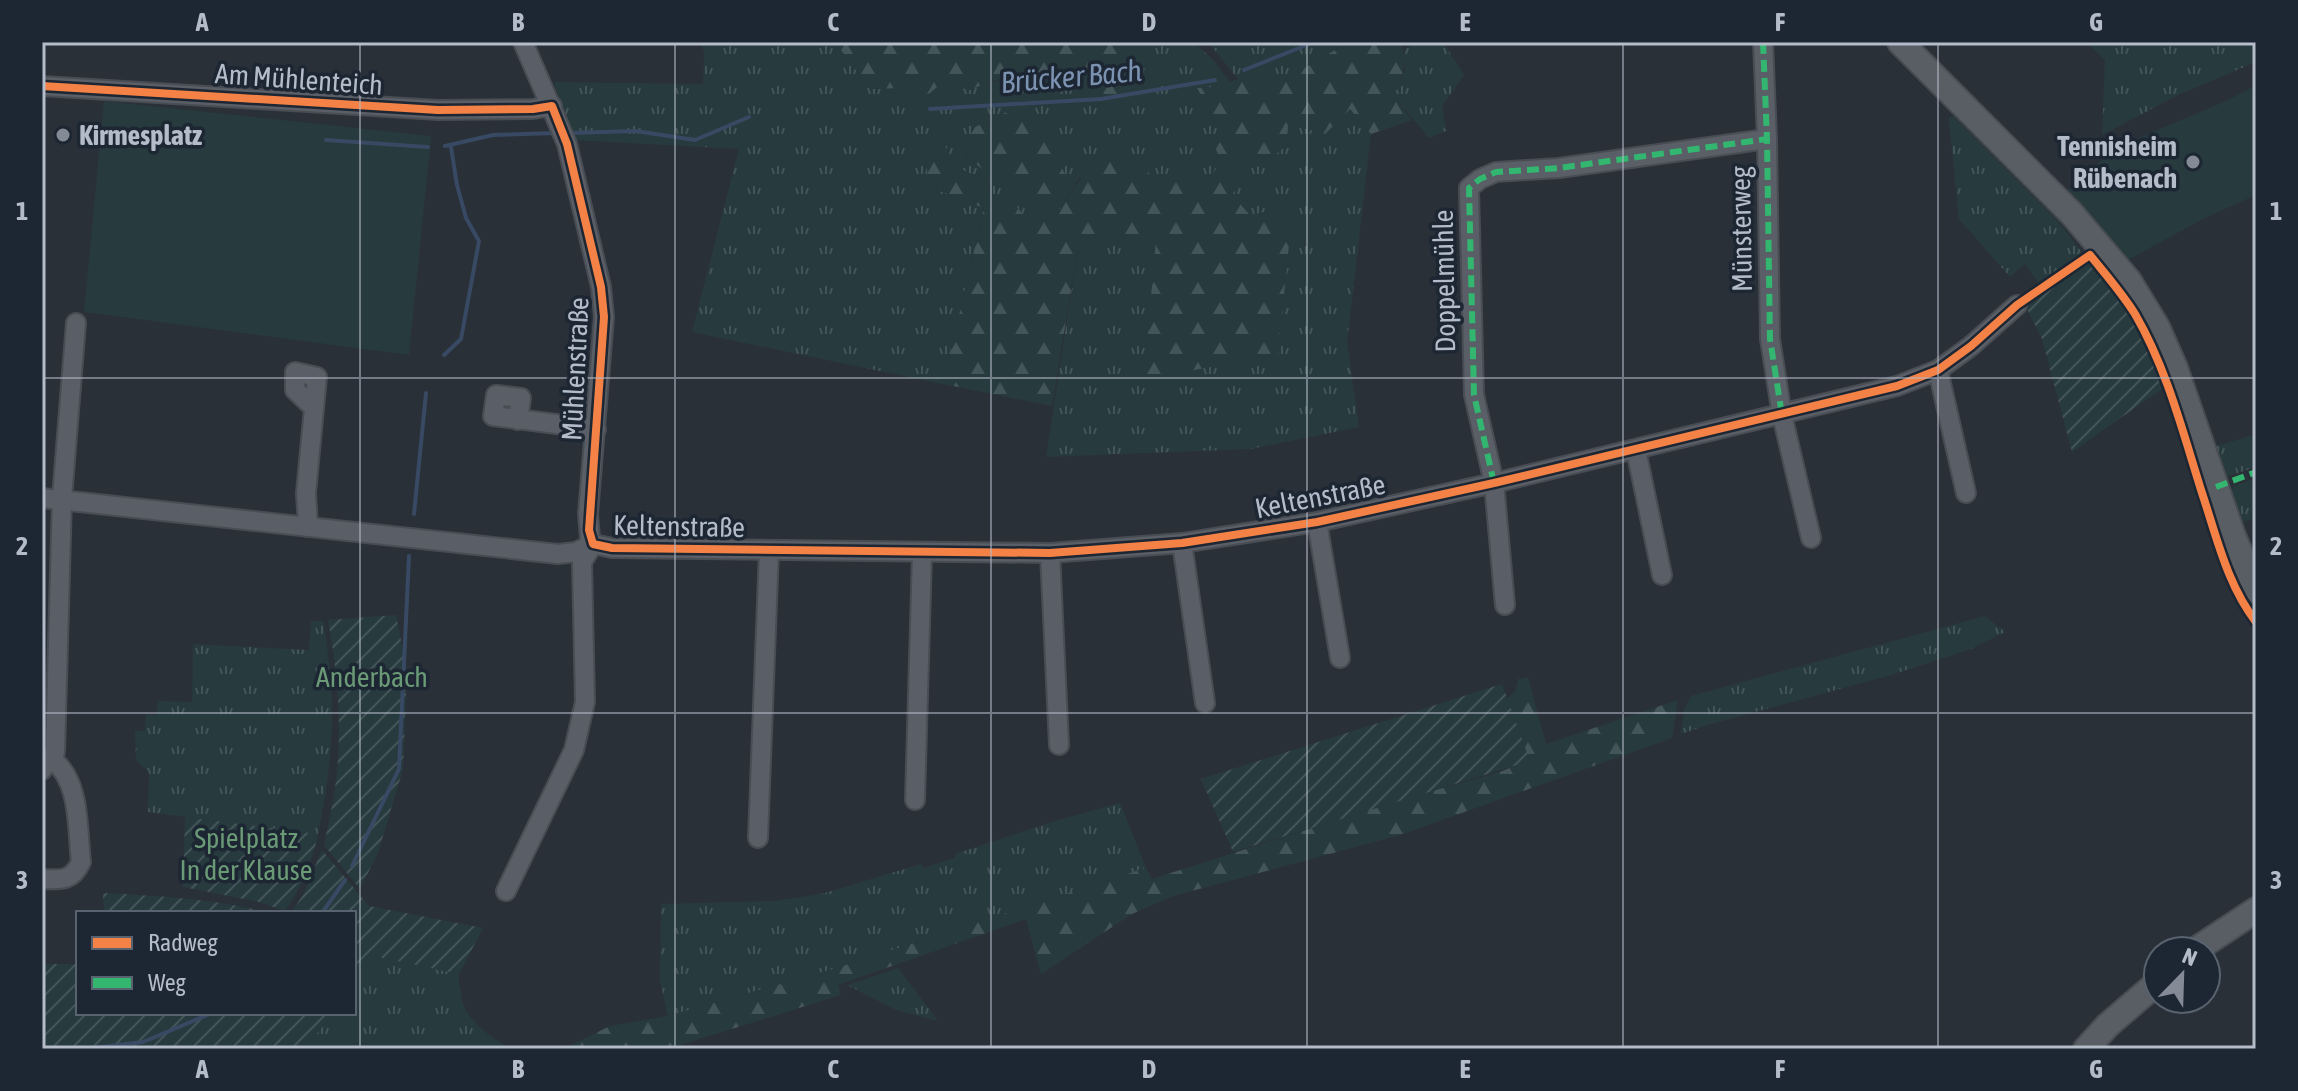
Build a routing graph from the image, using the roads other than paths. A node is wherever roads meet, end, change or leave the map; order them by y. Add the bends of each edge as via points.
1 (523, 42) edge
2 (1763, 42) edge
3 (1900, 42) edge
4 (42, 86) edge
5 (555, 113) junction
6 (1767, 139) junction
7 (2017, 305) dead end
8 (76, 323) dead end
9 (1938, 370) junction
10 (314, 408) dead end
11 (1782, 415) junction
12 (518, 420) dead end
13 (596, 429) junction
14 (1636, 450) junction
15 (1494, 483) junction
16 (1966, 493) dead end
17 (42, 498) edge
18 (62, 498) junction
19 (1317, 522) junction
20 (308, 527) junction
21 (1811, 538) dead end
22 (1182, 543) junction
23 (593, 544) junction
24 (769, 550) junction
25 (1050, 553) junction
26 (922, 554) junction
27 (1662, 575) dead end
28 (2256, 590) edge
29 (1505, 605) dead end
30 (1340, 658) dead end
31 (1205, 703) dead end
32 (1059, 745) dead end
33 (47, 765) edge
34 (915, 800) dead end
35 (758, 838) dead end
36 (42, 879) edge
37 (506, 891) dead end
38 (2256, 910) edge
39 (2218, 935) edge
40 (2142, 996) edge
41 (2086, 1049) edge

1 - 5 street, Mühlenstraße
2 - 6 street, Münsterweg
3 - 28 main road via 2072,214 2129,281 2175,368
4 - 5 street, Am Mühlenteich
5 - 13 street, Mühlenstraße via 601,287 604,317
6 - 11 street, Münsterweg via 1770,339
6 - 15 street, Doppelmühle via 1496,172 1469,188 1474,395
7 - 9 street, Keltenstraße
8 - 18 street
9 - 11 street, Keltenstraße via 1897,386
9 - 16 street
10 - 20 street
11 - 14 street, Keltenstraße
11 - 21 street
12 - 13 street, Mühlenstraße
13 - 23 street, Mühlenstraße via 588,514
14 - 15 street, Keltenstraße
14 - 27 street
15 - 19 street, Keltenstraße
15 - 29 street
17 - 18 street, Keltenstraße
18 - 20 street, Keltenstraße
18 - 33 street via 55,752
19 - 22 street, Keltenstraße
19 - 30 street, Keltenstraße
20 - 23 street, Keltenstraße via 558,554
22 - 25 street, Keltenstraße
22 - 31 street
23 - 24 street, Keltenstraße
23 - 37 street, Mühlenstraße via 582,562 585,702 574,750
24 - 26 street, Keltenstraße
24 - 35 street, Keltenstraße
25 - 26 street, Keltenstraße
25 - 32 street
26 - 34 street
33 - 36 street via 61,766 72,787 81,862 67,880
38 - 39 main road
40 - 41 main road

